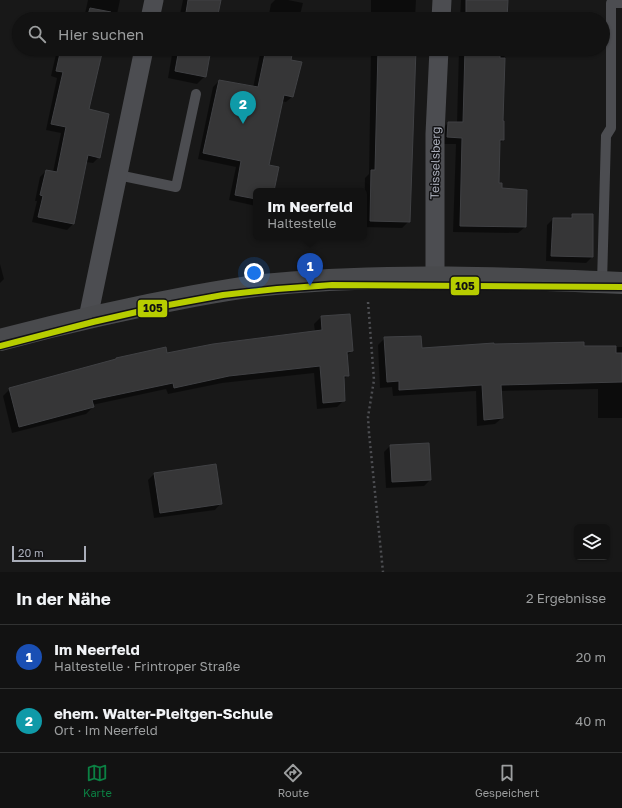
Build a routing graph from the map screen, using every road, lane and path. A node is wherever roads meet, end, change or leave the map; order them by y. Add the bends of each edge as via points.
1 (154, 0) edge
2 (442, 0) edge
3 (622, 3) edge
4 (151, 12) edge
5 (441, 12) edge
6 (143, 56) edge
7 (439, 56) edge
8 (196, 94) dead end
9 (118, 175) junction
10 (435, 278) junction
11 (366, 279) junction
12 (612, 283) edge
13 (88, 318) junction
14 (0, 340) edge
15 (383, 572) edge

1 - 4 street
2 - 5 street
3 - 12 lane via 612,3 611,128 606,136
6 - 9 street
7 - 10 street, Teisselsberg via 435,134
8 - 9 lane via 176,187
9 - 13 street
10 - 11 main road
10 - 12 main road
11 - 13 main road via 275,284 232,290 153,303
11 - 15 path via 374,380 368,418
13 - 14 main road

